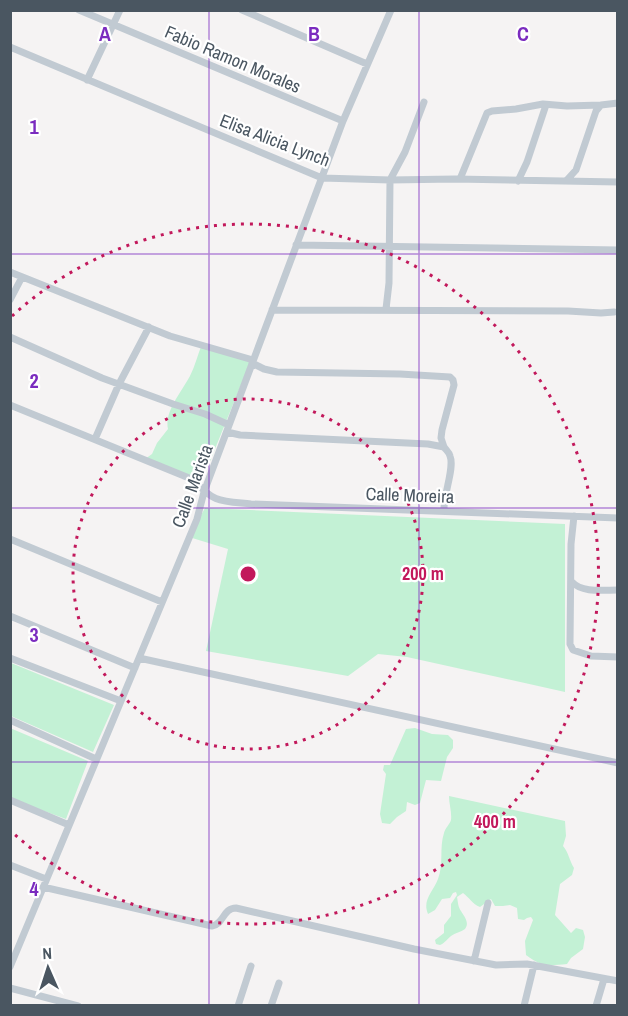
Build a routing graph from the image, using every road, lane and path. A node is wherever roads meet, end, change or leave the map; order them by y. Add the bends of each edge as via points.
1 (79, 10) edge
2 (120, 10) edge
3 (242, 10) edge
4 (391, 10) edge
5 (113, 26) junction
6 (10, 47) edge
7 (367, 64) junction
8 (87, 80) junction
9 (424, 102) dead end
10 (618, 104) edge
11 (546, 105) junction
12 (601, 105) junction
13 (343, 121) junction
14 (322, 178) junction
15 (460, 179) junction
16 (390, 180) junction
17 (518, 181) junction
18 (566, 181) junction
19 (618, 182) edge
20 (296, 245) junction
21 (389, 247) junction
22 (618, 250) edge
23 (10, 272) edge
24 (22, 277) junction
25 (10, 300) edge
26 (386, 309) junction
27 (272, 310) junction
28 (614, 312) dead end
29 (149, 327) junction
30 (10, 337) edge
31 (252, 362) junction
32 (119, 384) junction
33 (10, 405) edge
34 (228, 429) junction
35 (94, 440) junction
36 (444, 447) junction
37 (204, 492) junction
38 (444, 511) junction
39 (574, 516) junction
40 (618, 518) edge
41 (10, 539) edge
42 (572, 581) junction
43 (618, 590) edge
44 (162, 602) junction
45 (10, 616) edge
46 (618, 657) edge
47 (10, 658) edge
48 (139, 658) junction
49 (135, 668) junction
50 (121, 701) junction
51 (10, 720) edge
52 (96, 759) junction
53 (618, 764) edge
54 (10, 800) edge
55 (69, 825) junction
56 (10, 865) edge
57 (45, 883) junction
58 (488, 903) dead end
59 (10, 939) edge
60 (20, 943) junction
61 (474, 960) junction
62 (534, 965) junction
63 (251, 966) dead end
64 (10, 967) edge
65 (604, 979) junction
66 (618, 981) edge
67 (279, 983) dead end
68 (10, 988) edge
69 (78, 1005) edge
70 (238, 1005) edge
71 (271, 1005) edge
72 (524, 1005) edge
73 (596, 1005) edge

1 - 5 street, Fabio Ramon Morales
2 - 5 street
3 - 7 street
4 - 7 street, Calle Marista
5 - 8 street
5 - 13 street, Fabio Ramon Morales
6 - 8 street, Elisa Alicia Lynch
7 - 13 street, Calle Marista
8 - 14 street, Elisa Alicia Lynch
9 - 16 street
10 - 12 street
11 - 12 street
11 - 15 street via 487,113
11 - 17 street
12 - 18 street via 576,170
13 - 14 street, Calle Marista
14 - 16 street, Elisa Alicia Lynch
14 - 20 street, Calle Marista
15 - 16 street, Elisa Alicia Lynch
15 - 17 street, Elisa Alicia Lynch
16 - 21 street
17 - 18 street, Elisa Alicia Lynch
18 - 19 street, Elisa Alicia Lynch
20 - 21 street
20 - 27 street, Calle Marista
21 - 22 street
21 - 26 street
23 - 24 street
24 - 25 street
24 - 29 street
26 - 27 street
26 - 28 street
27 - 31 street, Calle Marista
29 - 31 street
29 - 32 street
30 - 32 street
31 - 34 street, Calle Marista
31 - 36 street via 277,372 450,377 454,386 442,430
32 - 34 street via 205,414
32 - 35 street
33 - 35 street, Calle Moreira
34 - 36 street via 240,435
34 - 37 street, Calle Marista
35 - 37 street, Calle Moreira via 194,480
36 - 38 street via 451,457
37 - 38 street, Calle Moreira via 220,501 251,504
37 - 44 street, Calle Marista via 197,519
38 - 39 street, Calle Moreira
39 - 40 street, Calle Moreira
39 - 42 street
41 - 44 street
42 - 43 street via 584,589
42 - 46 street via 573,650 591,656
44 - 48 street, Calle Marista
45 - 49 street
47 - 50 street
48 - 49 street, Calle Marista
48 - 53 street
49 - 50 street, Calle Marista
50 - 52 street, Calle Marista
51 - 52 street
52 - 55 street, Calle Marista
54 - 55 street
55 - 57 street, Calle Marista
56 - 57 street
57 - 60 street, Calle Marista
57 - 61 street via 212,927 220,923 227,911 236,908
58 - 61 street
59 - 60 street
60 - 64 street, Calle Marista
61 - 62 street via 495,965
62 - 65 street
62 - 72 street
63 - 70 street
65 - 66 street
65 - 73 street
67 - 71 street
68 - 69 street

